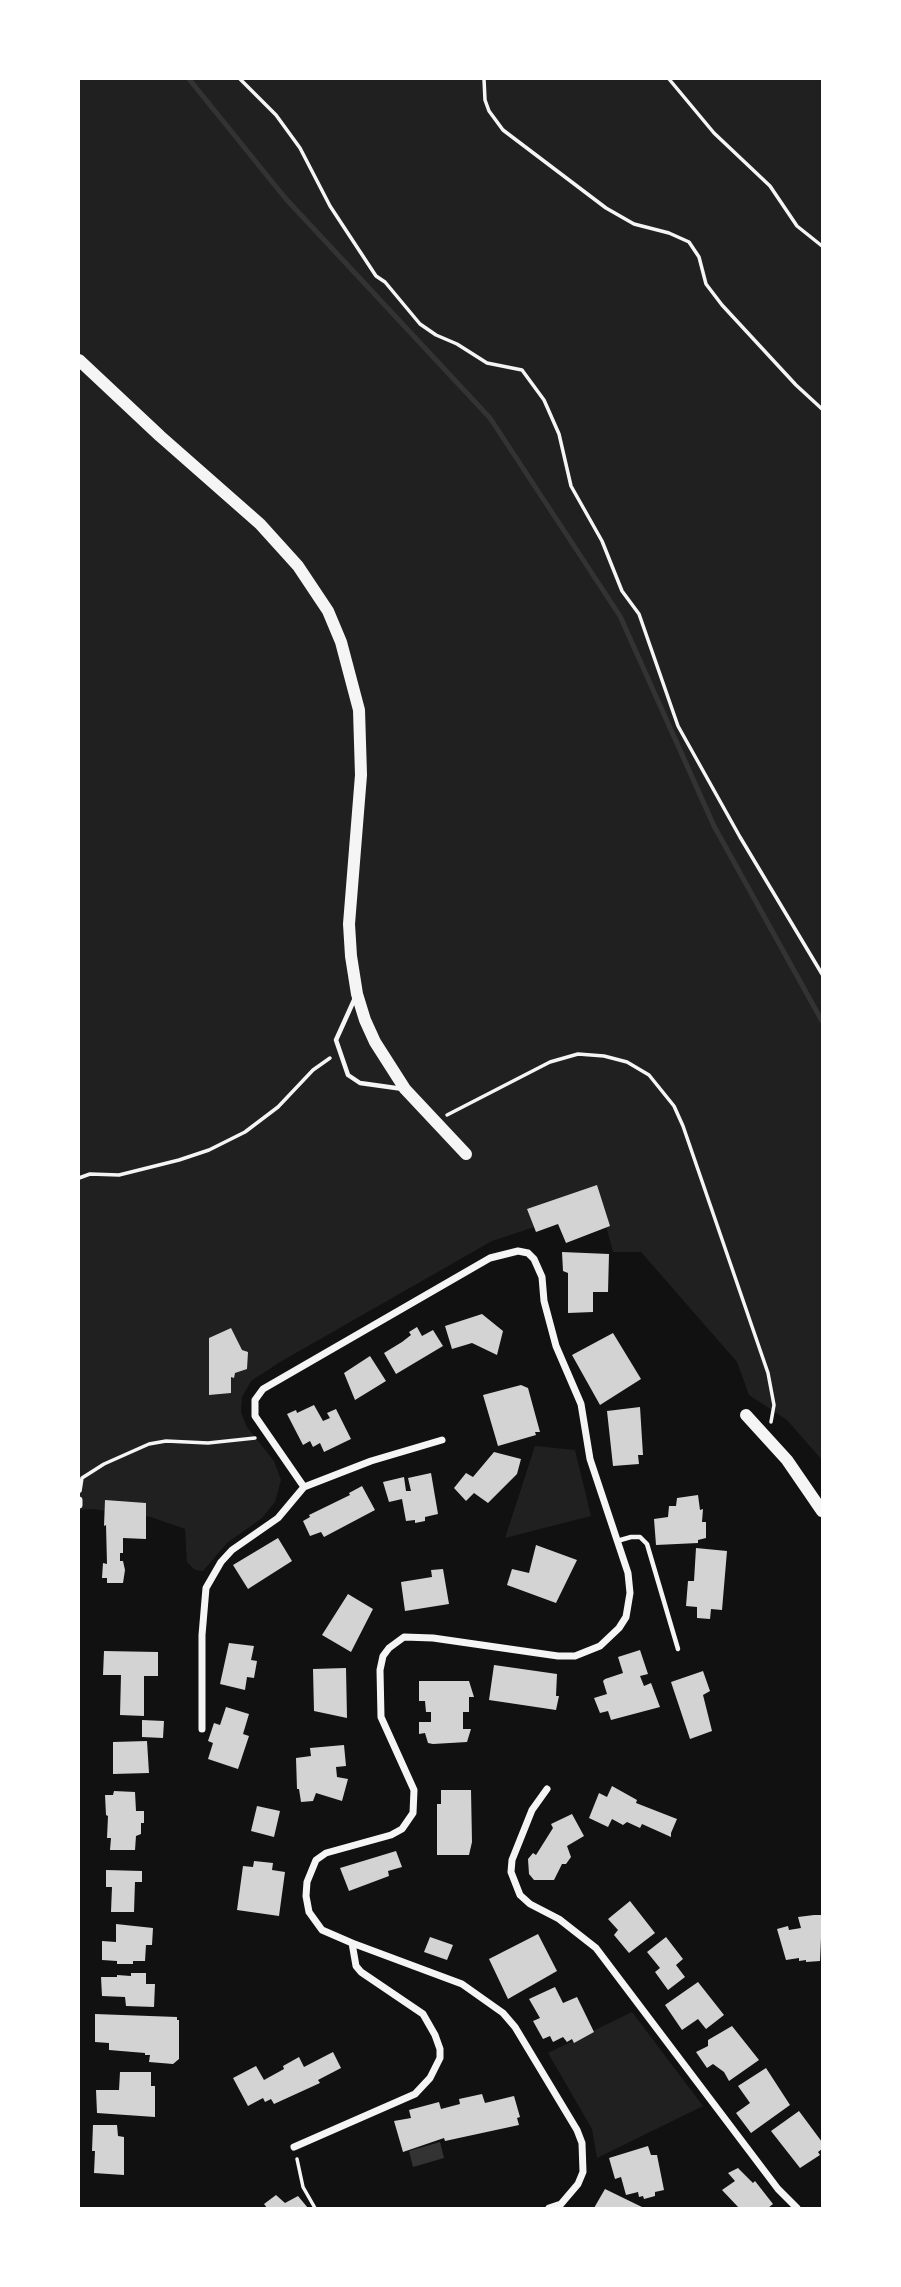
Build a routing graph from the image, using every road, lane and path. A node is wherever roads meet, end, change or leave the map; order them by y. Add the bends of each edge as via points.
1 (240, 79) edge
2 (484, 79) edge
3 (669, 79) edge
4 (822, 246) edge
5 (79, 360) edge
6 (822, 409) edge
7 (822, 974) edge
8 (357, 994) junction
9 (340, 1055) junction
10 (405, 1089) junction
11 (434, 1122) junction
12 (466, 1154) dead end
13 (79, 1178) edge
14 (746, 1415) dead end
15 (764, 1433) junction
16 (269, 1439) junction
17 (442, 1440) dead end
18 (304, 1487) junction
19 (79, 1500) edge
20 (79, 1505) edge
21 (822, 1511) edge
22 (617, 1541) junction
23 (678, 1648) dead end
24 (202, 1729) dead end
25 (547, 1789) dead end
26 (352, 1943) junction
27 (294, 2147) joint
28 (315, 2208) edge
29 (549, 2208) edge
30 (797, 2208) edge

1 - 7 path via 276,115 376,276 420,324 487,363 522,370 544,400 559,434 571,486 603,541 622,591 639,614 678,726
2 - 6 path via 489,111 503,130 606,208 634,224 689,242 699,257 706,284 722,305
3 - 4 path via 714,133 770,186 797,226
5 - 8 main road via 260,523 328,611 355,691 361,738 349,923
8 - 9 lane via 338,1031
8 - 10 main road via 375,1042
9 - 10 lane via 354,1081
9 - 13 path via 322,1062 246,1132 209,1150 119,1175
10 - 11 main road
11 - 12 main road
11 - 15 path via 562,1057 604,1056 649,1074 683,1126 768,1373 774,1413
14 - 15 main road
15 - 21 main road
16 - 18 street
16 - 19 path via 149,1444 82,1478
16 - 22 street via 255,1416 255,1400 262,1389 490,1258 518,1251 528,1254 539,1267 556,1346 581,1404 590,1459
17 - 18 street
18 - 24 street via 278,1518 232,1550 209,1579 202,1635
19 - 20 street
22 - 23 lane via 640,1537 647,1544
22 - 26 street via 628,1573 626,1616 600,1646 588,1652 558,1657 404,1637 383,1656 382,1717 414,1790 413,1813 402,1829 391,1835 326,1853 317,1860 307,1881 309,1912 322,1930
25 - 30 street via 532,1810 512,1860 511,1872 520,1895 596,1948
26 - 27 street via 361,1972 423,2014 435,2035 440,2058 415,2094
26 - 29 street via 462,1984 515,2027 582,2143 583,2172 578,2185 561,2204
27 - 28 path via 303,2187

